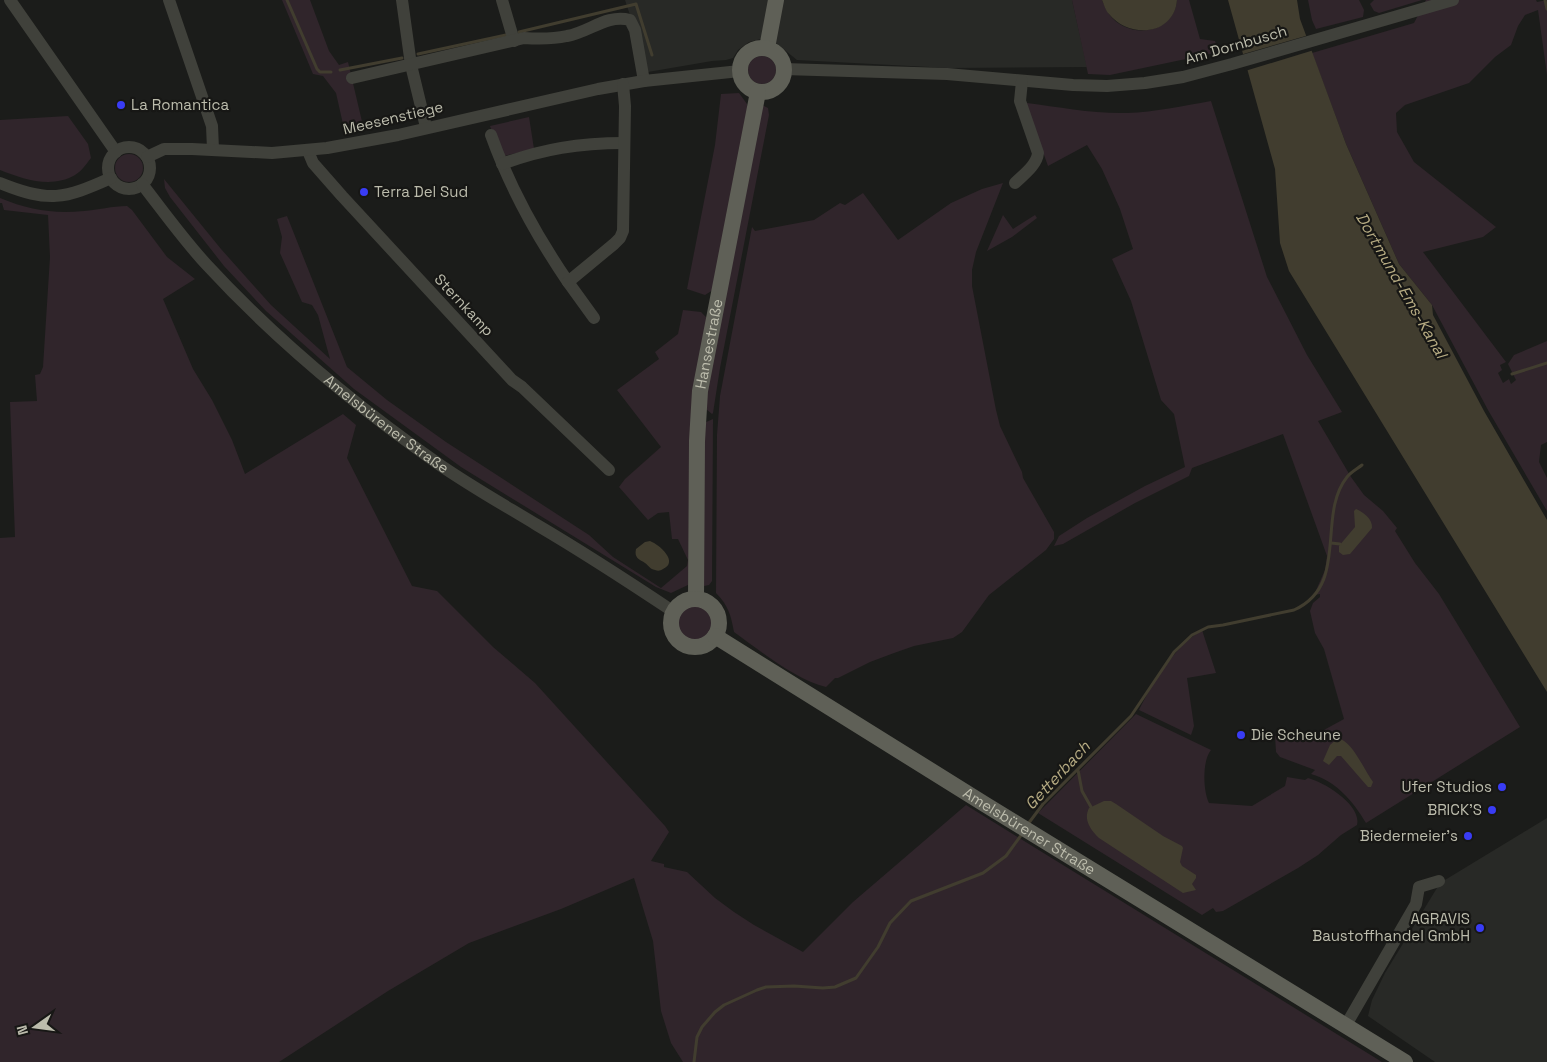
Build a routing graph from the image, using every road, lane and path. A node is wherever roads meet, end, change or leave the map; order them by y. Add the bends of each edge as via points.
1 (10, 0) edge
2 (169, 0) edge
3 (402, 0) edge
4 (502, 0) edge
5 (776, 0) edge
6 (1453, 0) edge
7 (514, 41) junction
8 (767, 48) junction
9 (411, 65) junction
10 (784, 69) junction
11 (740, 71) junction
12 (352, 78) dead end
13 (644, 80) junction
14 (1022, 81) junction
15 (623, 84) junction
16 (758, 92) junction
17 (426, 127) junction
18 (491, 135) dead end
19 (624, 143) junction
20 (213, 149) junction
21 (308, 151) junction
22 (116, 152) junction
23 (148, 157) junction
24 (502, 164) junction
25 (111, 178) junction
26 (0, 183) edge
27 (1015, 183) dead end
28 (142, 184) junction
29 (568, 282) junction
30 (594, 318) dead end
31 (609, 470) dead end
32 (696, 599) junction
33 (674, 612) junction
34 (715, 636) junction
35 (1439, 881) dead end
36 (1346, 1025) junction
37 (1405, 1062) edge

1 - 22 street
2 - 20 street via 212,126
3 - 9 street
4 - 7 street
5 - 8 main road
6 - 14 street, Am Dornbusch via 1183,76 1107,86
7 - 9 street
7 - 13 street via 567,36 608,20 630,20 635,30
8 - 10 main road via 780,58
8 - 11 main road via 748,53
9 - 12 street
9 - 17 street
10 - 14 street, Am Dornbusch via 947,74
10 - 16 main road via 779,85 769,91
11 - 13 street, Meesenstiege
11 - 16 main road via 747,86
13 - 15 street, Meesenstiege
14 - 27 street via 1020,102 1038,158
15 - 17 street, Meesenstiege
15 - 19 street
16 - 32 main road, Hansestraße via 700,390
17 - 21 street, Meesenstiege
18 - 24 street
19 - 24 street via 562,146
19 - 29 street via 624,223 620,238
20 - 21 street, Meesenstiege via 272,153
20 - 23 street, Meesenstiege via 164,149
21 - 31 street, Sternkamp via 313,163 342,196 512,380
22 - 23 street via 130,146
22 - 25 street via 108,165
23 - 28 street via 150,172
24 - 29 street via 529,221
25 - 26 street via 86,190 56,196 29,193
25 - 28 street via 129,189
28 - 33 street, Amelsbürener Straße via 200,256 246,306 360,406 474,488
29 - 30 street
32 - 33 main road via 683,602
32 - 34 main road via 705,601 716,612 719,620
33 - 34 main road via 672,630 683,644 701,646
34 - 36 main road, Amelsbürener Straße
35 - 36 street via 1419,887 1416,904
36 - 37 main road, Amelsbürener Straße

